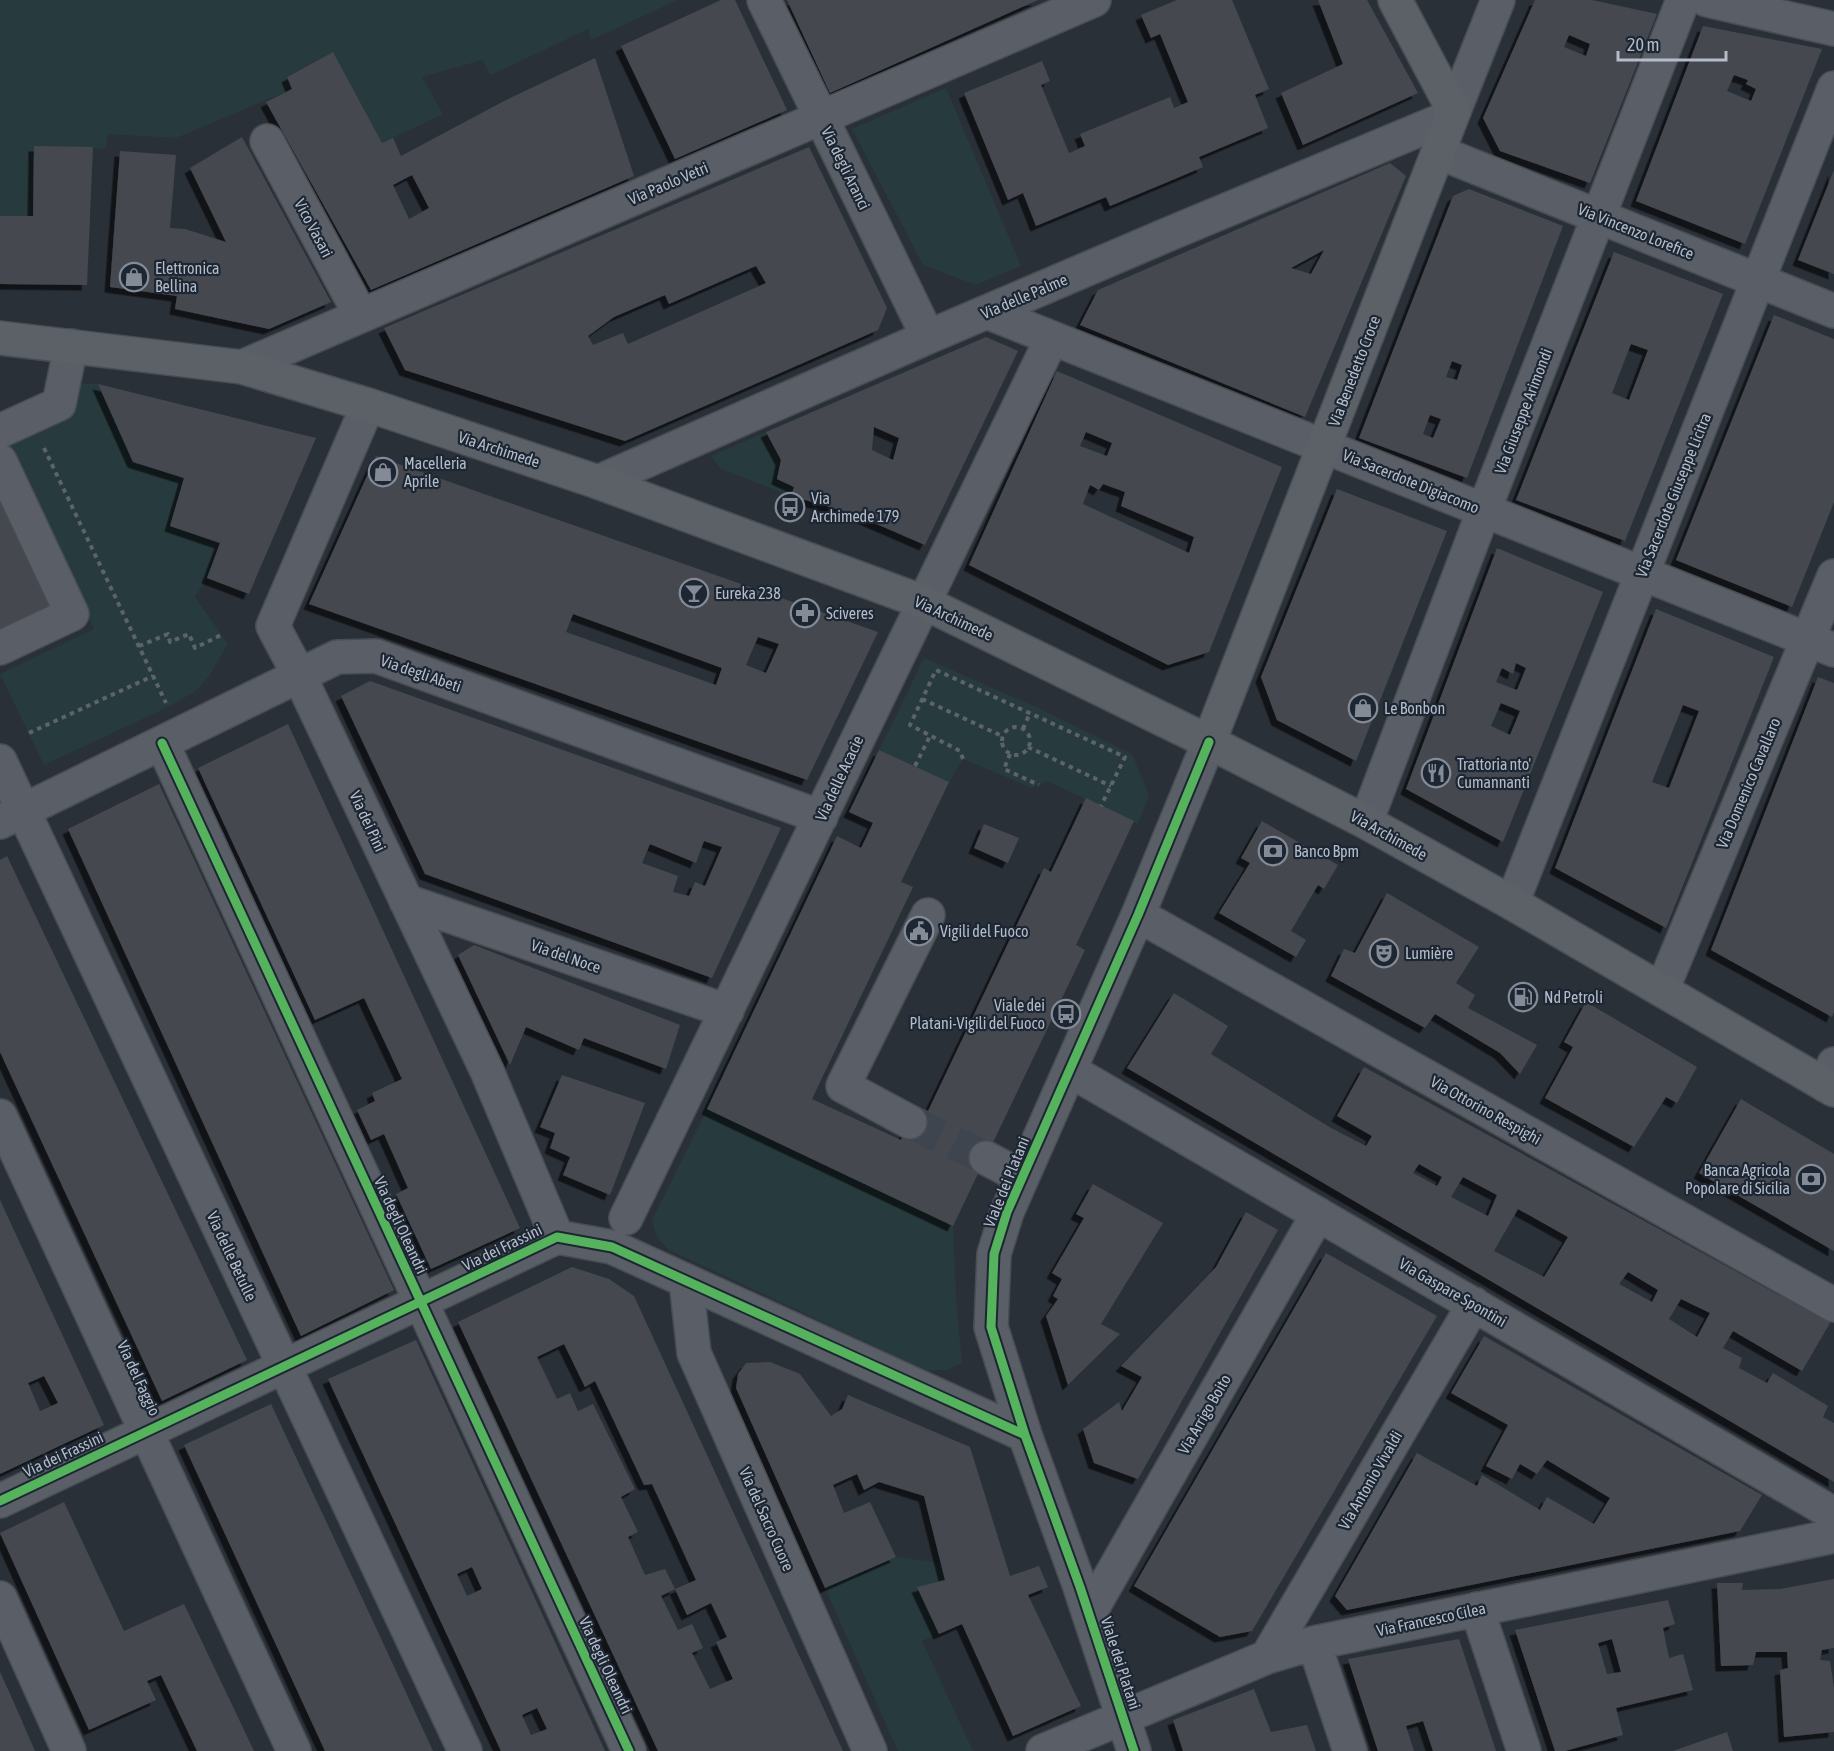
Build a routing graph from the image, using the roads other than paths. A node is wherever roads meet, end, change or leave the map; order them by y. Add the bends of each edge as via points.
1 (764, 0) edge
2 (1094, 0) edge
3 (1395, 0) edge
4 (1498, 0) edge
5 (1683, 0) edge
6 (1707, 0) edge
7 (1834, 29) edge
8 (1834, 88) edge
9 (1453, 114) junction
10 (821, 117) junction
11 (267, 141) dead end
12 (1438, 152) junction
13 (1599, 216) junction
14 (1758, 280) junction
15 (1834, 311) edge
16 (987, 312) junction
17 (360, 314) junction
18 (928, 337) junction
19 (0, 338) edge
20 (1052, 338) junction
21 (71, 346) junction
22 (242, 367) junction
23 (368, 405) junction
24 (0, 431) edge
25 (1324, 447) junction
26 (0, 461) edge
27 (598, 482) junction
28 (1484, 510) junction
29 (1642, 573) junction
30 (1834, 576) edge
31 (923, 602) junction
32 (1821, 644) edge
33 (0, 648) edge
34 (299, 675) junction
35 (1209, 742) junction
36 (162, 743) junction
37 (0, 761) edge
38 (12, 816) edge
39 (821, 817) junction
40 (1366, 822) junction
41 (406, 901) junction
42 (1512, 903) junction
43 (928, 915) dead end
44 (1138, 915) junction
45 (1662, 990) junction
46 (727, 1011) junction
47 (1071, 1071) junction
48 (1831, 1079) edge
49 (0, 1116) edge
50 (910, 1122) tunnel mouth
51 (986, 1158) tunnel mouth
52 (1022, 1177) junction
53 (1318, 1214) junction
54 (626, 1218) dead end
55 (557, 1237) junction
56 (686, 1281) junction
57 (421, 1302) junction
58 (1474, 1304) junction
59 (1834, 1305) edge
60 (284, 1367) junction
61 (147, 1431) junction
62 (1025, 1435) junction
63 (0, 1501) edge
64 (1834, 1514) edge
65 (1834, 1536) edge
66 (0, 1598) edge
67 (1477, 1609) junction
68 (1089, 1614) junction
69 (1314, 1643) junction
70 (1267, 1657) junction
71 (1123, 1717) junction
72 (69, 1751) edge
73 (294, 1751) edge
74 (465, 1751) edge
75 (629, 1751) edge
76 (870, 1751) edge
77 (1043, 1751) edge
78 (1134, 1751) edge
79 (1350, 1751) edge
80 (1524, 1751) edge

1 - 10 street, Via degli Aranci
2 - 10 street, Via Paolo Vetri
3 - 9 main road
4 - 9 street, Via Benedetto Croce
5 - 13 street, Via Giuseppe Arimondi
6 - 7 street
8 - 14 street, Via Sacerdote Giuseppe Licitra
9 - 12 main road, Via Benedetto Croce
9 - 16 street, Via delle Palme
10 - 17 street, Via Paolo Vetri
10 - 18 street, Via degli Aranci
11 - 17 street, Vico Vasari
12 - 13 street, Via Vincenzo Lorefice
12 - 25 main road, Via Benedetto Croce
13 - 14 street, Via Vincenzo Lorefice
13 - 28 street, Via Giuseppe Arimondi
14 - 15 street, Via Vincenzo Lorefice
14 - 29 street, Via Sacerdote Giuseppe Licitra
16 - 18 street, Via delle Palme
16 - 20 street, Via Sacerdote Digiacomo
17 - 22 street, Via Paolo Vetri
18 - 27 street, Via delle Palme
19 - 21 main road, Via Archimede
20 - 25 street, Via Sacerdote Digiacomo
20 - 31 street, Via delle Acacie
21 - 22 main road, Via Archimede
21 - 24 street via 59,404
22 - 23 main road, Via Archimede
23 - 27 main road, Via Archimede
23 - 34 street, Via dei Pini via 273,626
25 - 28 street, Via Sacerdote Digiacomo
25 - 35 main road, Via Benedetto Croce
26 - 33 street via 72,614
27 - 31 main road, Via Archimede
28 - 29 street, Via Sacerdote Digiacomo
28 - 40 street, Via Giuseppe Arimondi
29 - 32 street, Via Sacerdote Digiacomo
29 - 42 street, Via Sacerdote Giuseppe Licitra
30 - 32 street, Via Domenico Cavallaro
31 - 35 main road, Via Archimede
31 - 39 street, Via delle Acacie
32 - 45 street, Via Domenico Cavallaro
34 - 36 street, Via degli Abeti
34 - 39 street, Via degli Abeti via 337,657 376,656
34 - 41 street, Via dei Pini
35 - 40 main road, Via Archimede
35 - 44 street, Viale dei Platani
36 - 38 street, Via degli Abeti
36 - 57 street, Via degli Oleandri
37 - 38 street, Via delle Betulle
38 - 60 street, Via delle Betulle
39 - 46 street, Via delle Acacie
40 - 42 main road, Via Archimede
41 - 46 street, Via del Noce
41 - 55 street, Via dei Pini via 487,1071
42 - 45 main road, Via Archimede
43 - 50 street via 843,1086
44 - 47 street, Viale dei Platani
44 - 59 street, Via Ottorino Respighi
45 - 48 main road, Via Archimede
46 - 54 street, Via delle Acacie
47 - 52 street, Viale dei Platani
47 - 53 street, Via Gaspare Spontini
49 - 61 street, Via del Faggio
51 - 52 street
52 - 62 street, Viale dei Platani via 994,1254 991,1327
53 - 58 street, Via Gaspare Spontini
53 - 68 street, Via Arrigo Boito
55 - 56 street, Via dei Frassini via 612,1248
55 - 57 street, Via dei Frassini
56 - 62 street, Via dei Frassini
56 - 76 street, Via del Sacro Cuore via 694,1353
57 - 60 street, Via dei Frassini
57 - 75 street, Via degli Oleandri
58 - 64 street, Via Gaspare Spontini
58 - 70 street, Via Antonio Vivaldi
60 - 61 street, Via dei Frassini
60 - 74 street, Via delle Betulle
61 - 63 street, Via dei Frassini
61 - 73 street, Via del Faggio
62 - 68 street, Viale dei Platani
65 - 67 street, Via Francesco Cilea
66 - 72 street
67 - 69 street, Via Francesco Cilea
67 - 80 street
68 - 71 street, Viale dei Platani
69 - 70 street, Via Francesco Cilea
69 - 79 street
70 - 71 street, Via Francesco Cilea
71 - 77 street, Via Francesco Cilea
71 - 78 street, Viale dei Platani

